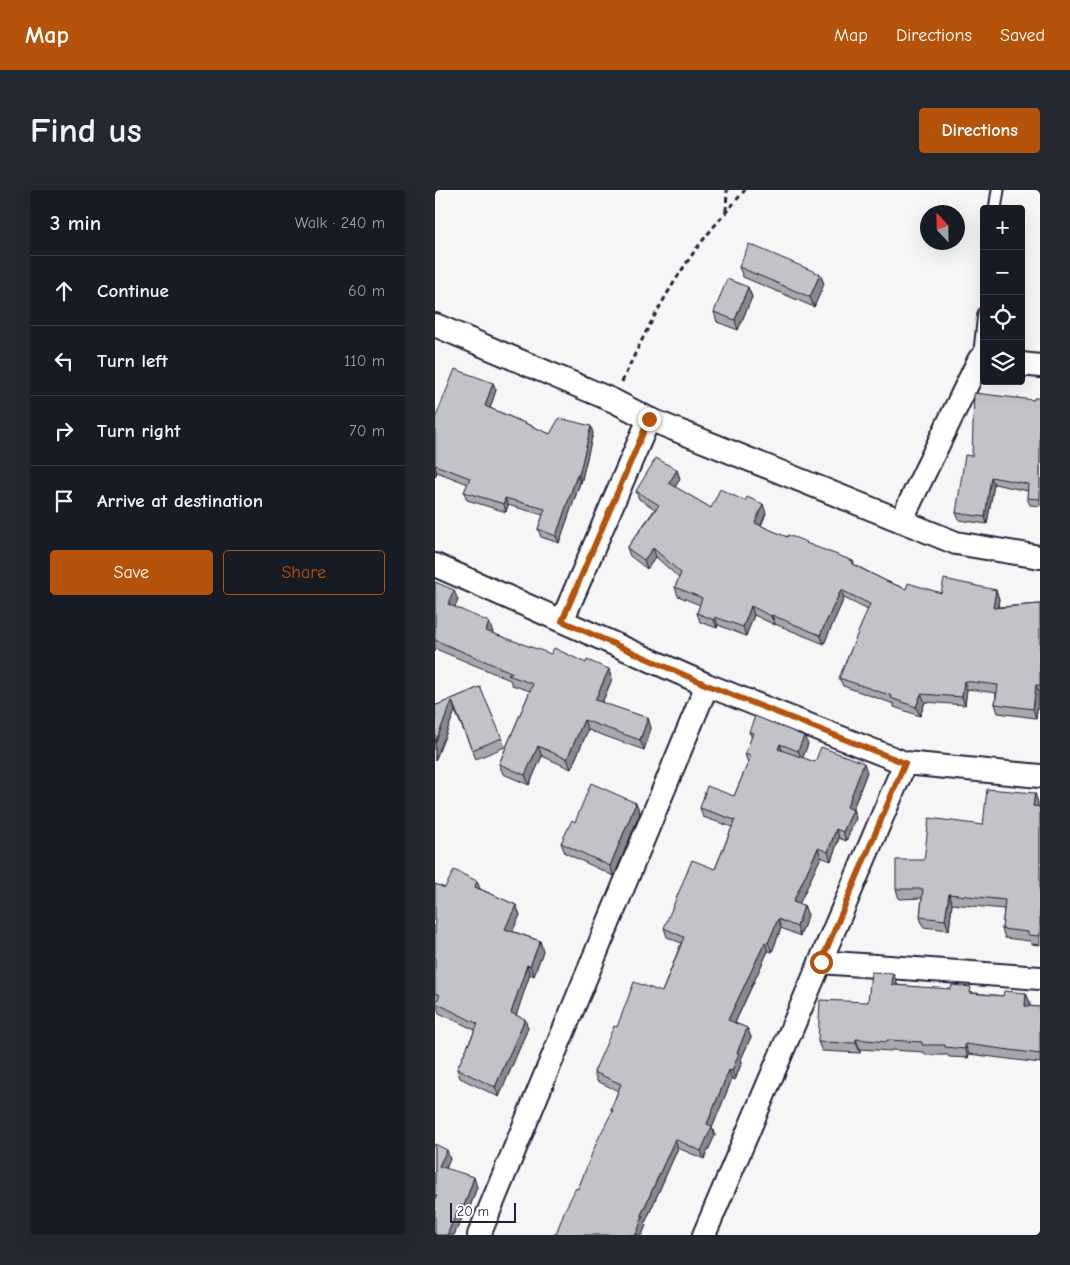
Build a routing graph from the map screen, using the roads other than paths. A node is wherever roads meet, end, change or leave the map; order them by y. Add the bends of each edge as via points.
1 (998, 190) edge
2 (996, 205) edge
3 (435, 325) edge
4 (980, 362) edge
5 (1025, 364) edge
6 (1040, 366) edge
7 (649, 419) junction
8 (901, 521) junction
9 (1040, 557) edge
10 (435, 565) edge
11 (562, 621) junction
12 (707, 685) junction
13 (905, 763) junction
14 (1040, 776) edge
15 (821, 962) junction
16 (1040, 978) edge
17 (479, 1235) edge
18 (704, 1235) edge

1 - 2 lane
3 - 7 street
4 - 8 street
5 - 6 street
7 - 8 street
7 - 11 street
8 - 9 street via 956,543
10 - 11 street
11 - 12 street
12 - 13 street
12 - 17 street
13 - 14 street
13 - 15 street
15 - 16 street
15 - 18 street

